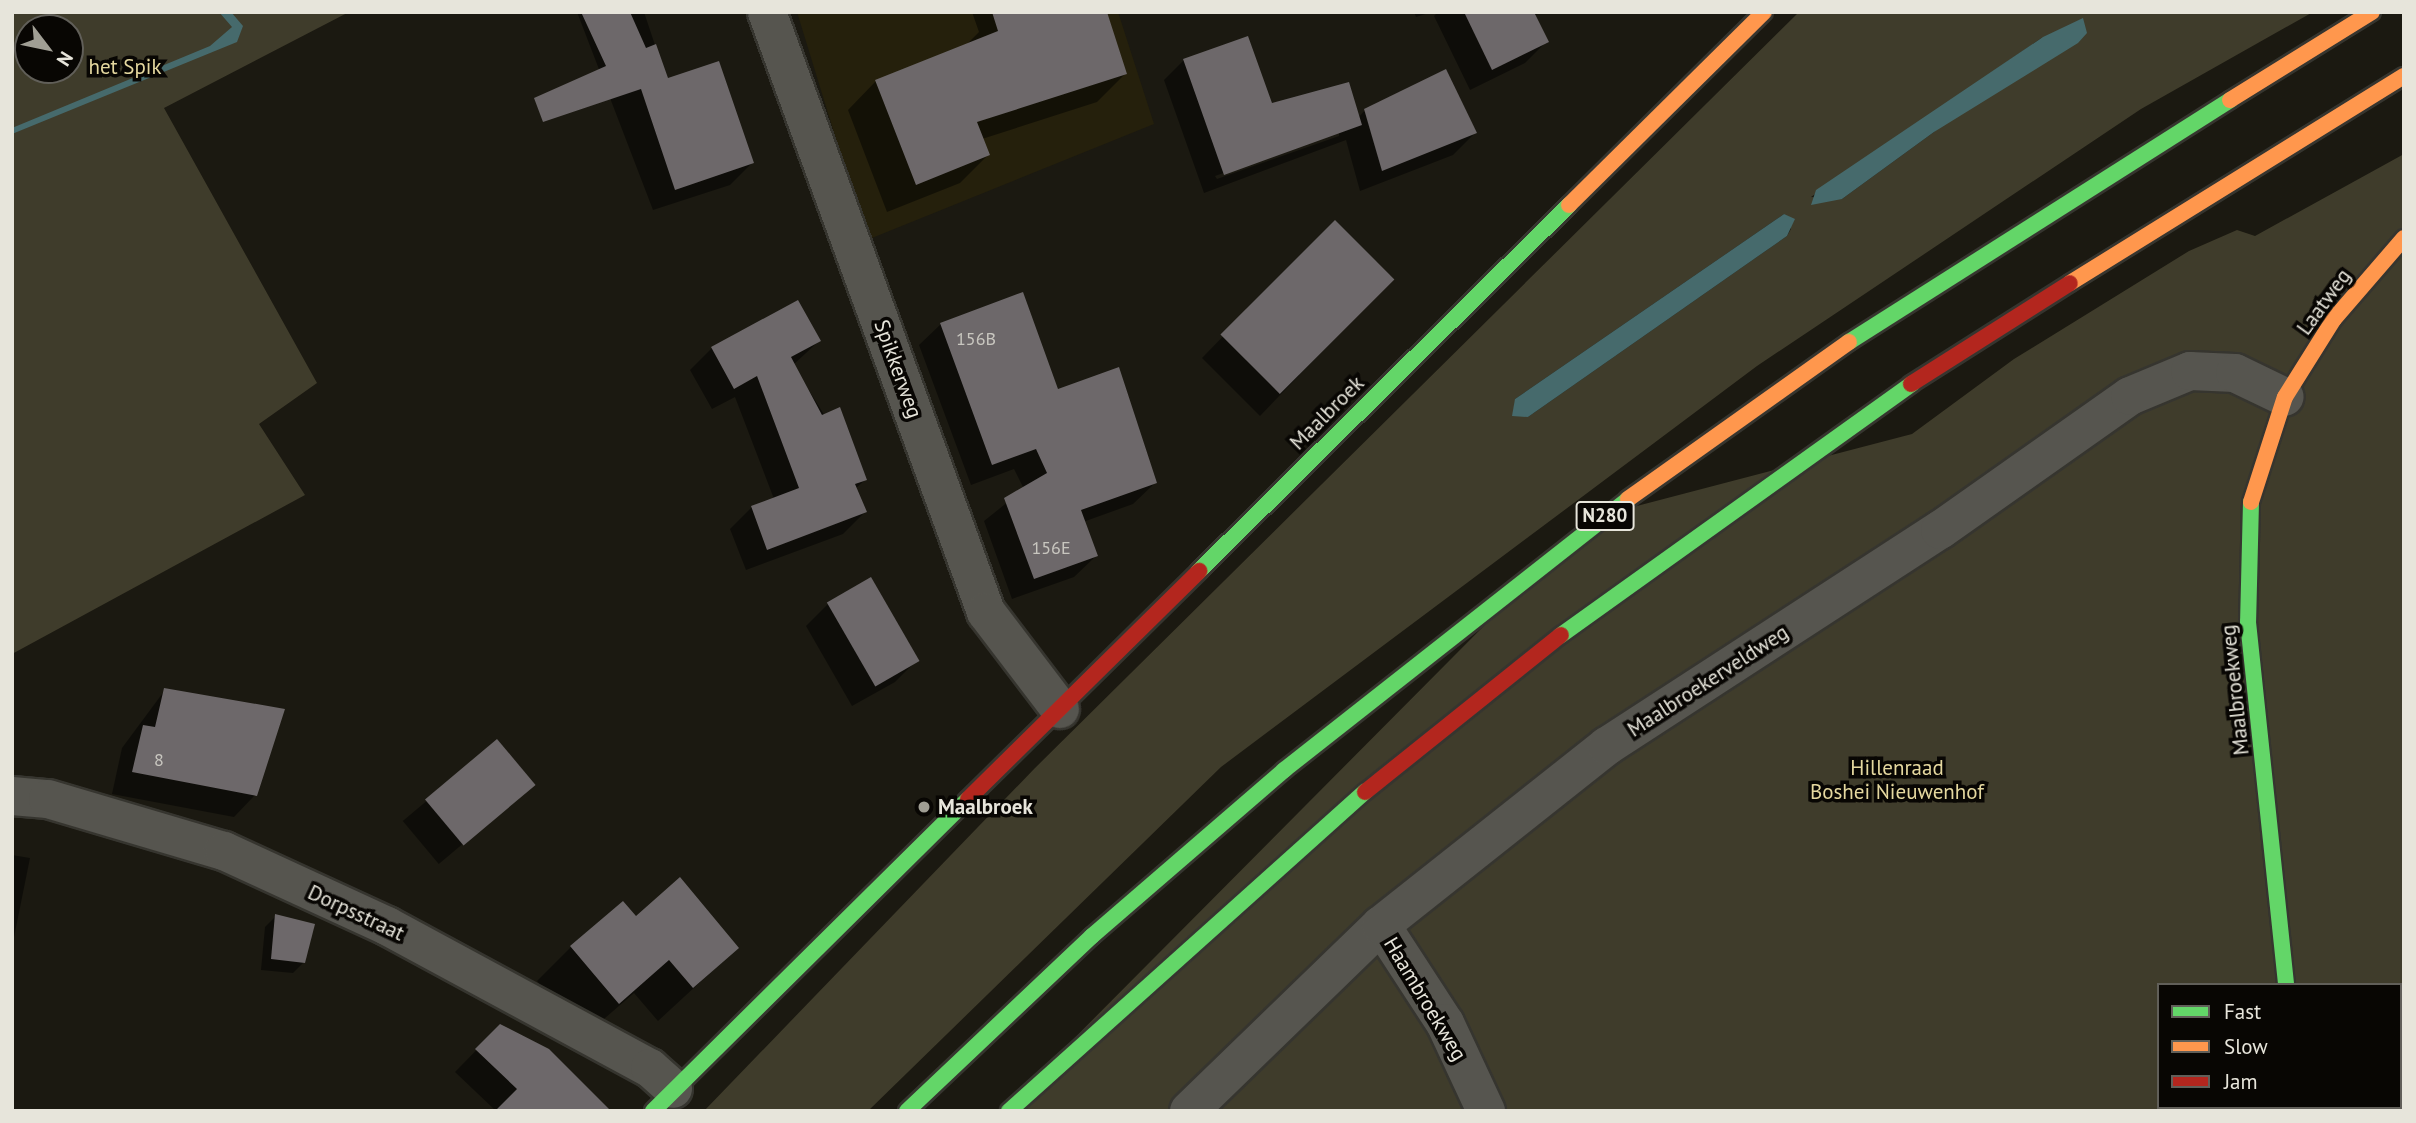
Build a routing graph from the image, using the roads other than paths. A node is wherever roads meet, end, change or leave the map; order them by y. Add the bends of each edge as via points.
1 (767, 12) edge
2 (1764, 12) edge
3 (2372, 12) edge
4 (2404, 76) edge
5 (2404, 238) edge
6 (2285, 397) junction
7 (1060, 709) junction
8 (12, 796) edge
9 (1381, 925) junction
10 (2286, 983) edge
11 (663, 1100) edge
12 (907, 1111) edge
13 (1009, 1111) edge
14 (1189, 1111) edge
15 (1486, 1111) edge

1 - 7 street, Spikkerweg via 986,612
2 - 7 main road, Maalbroek
3 - 12 main road, N280 via 1937,283 1734,420 1542,563 1223,823
4 - 13 main road via 1948,358 1574,624 1343,810
5 - 6 main road, Laatweg via 2334,319
6 - 9 street, Maalbroekerveldweg via 2235,373 2190,371 2130,396 1940,530 1607,746
6 - 10 main road, Maalbroekweg via 2249,509 2248,622
7 - 11 main road, Maalbroek
8 - 11 street, Dorpsstraat via 48,799 224,851 387,926 650,1068
9 - 14 street, Maalbroekerveldweg
9 - 15 street, Haambroekweg via 1445,1023

